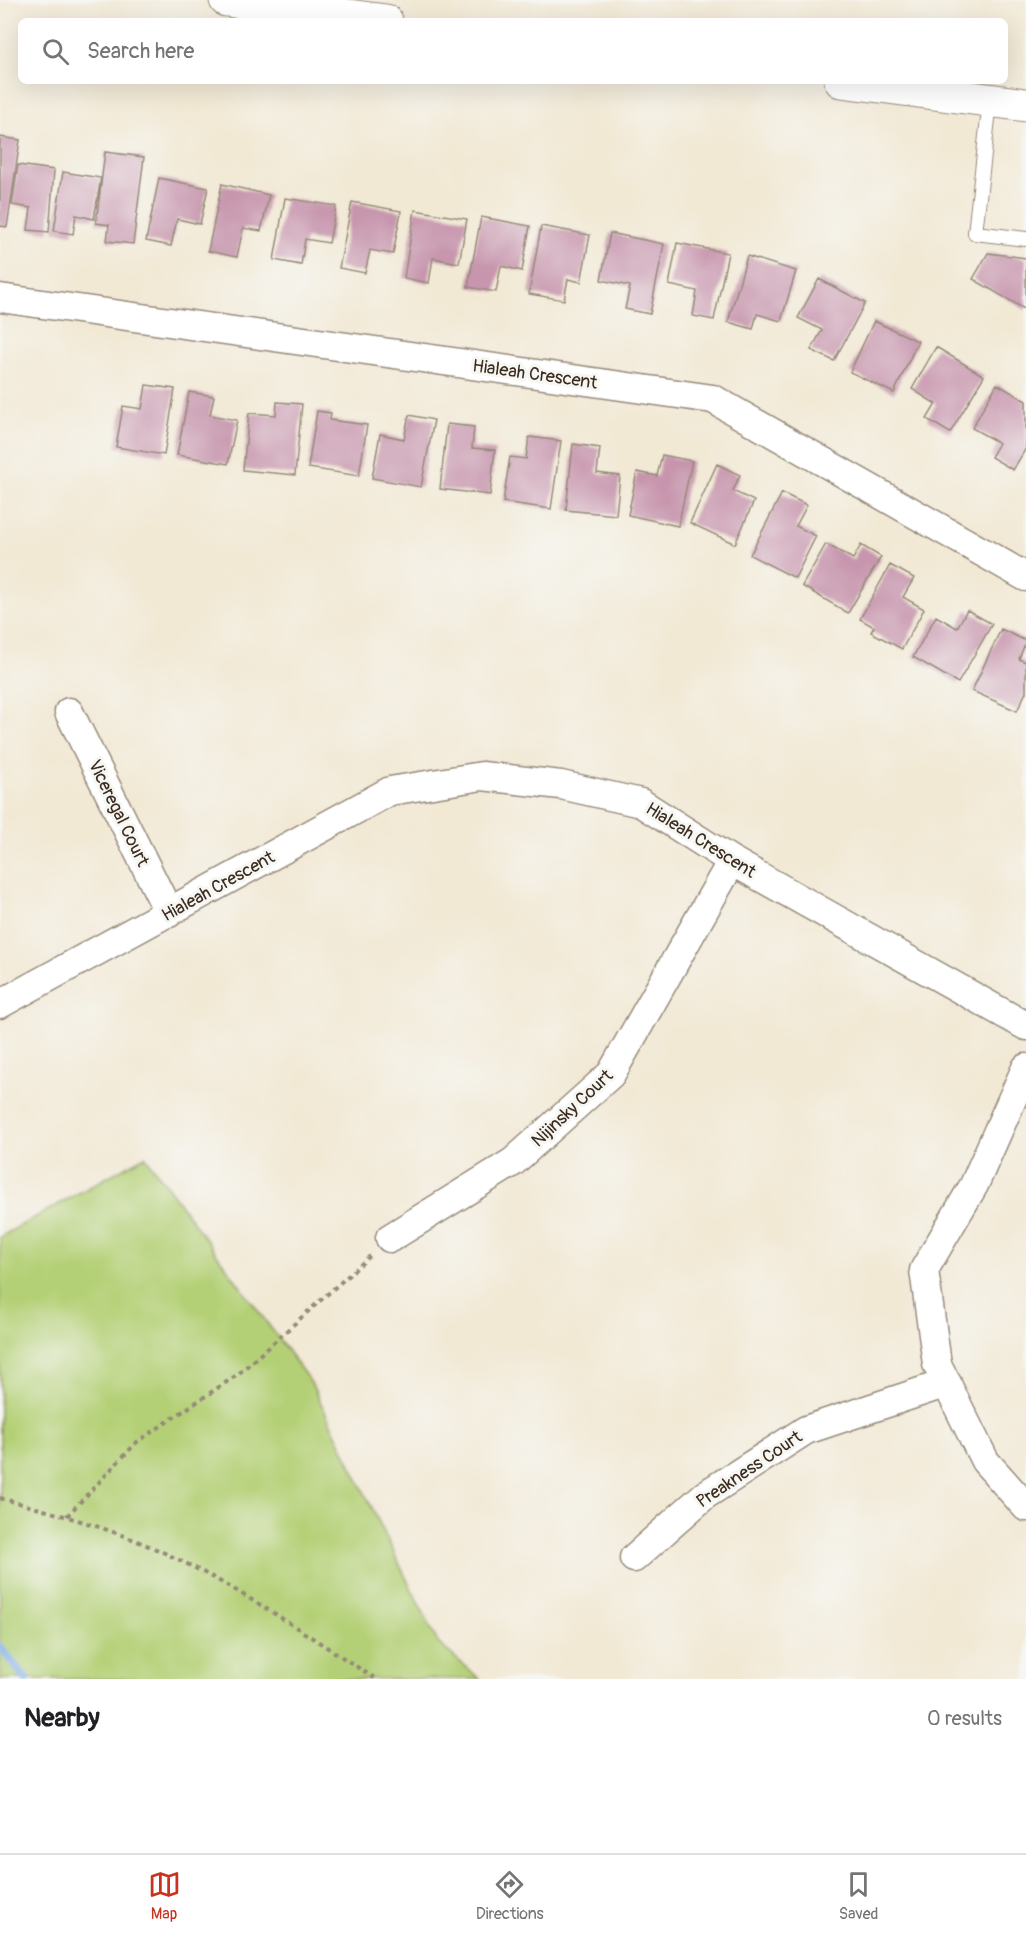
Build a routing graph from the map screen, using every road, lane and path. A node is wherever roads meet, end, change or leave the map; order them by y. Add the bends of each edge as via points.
1 (226, 0) edge
2 (388, 0) edge
3 (363, 18) edge
4 (386, 18) edge
5 (865, 84) edge
6 (990, 100) junction
7 (1026, 105) edge
8 (1026, 239) edge
9 (0, 298) edge
10 (1026, 577) edge
11 (69, 712) dead end
12 (732, 861) junction
13 (169, 913) junction
14 (0, 1004) edge
15 (1026, 1026) edge
16 (1026, 1068) edge
17 (390, 1238) joint
18 (947, 1383) junction
19 (0, 1498) edge
20 (1026, 1507) edge
21 (67, 1516) junction
22 (634, 1558) dead end
23 (376, 1679) edge

1 - 3 main road
2 - 4 street
5 - 6 main road
6 - 7 main road
6 - 8 lane via 975,233
9 - 10 street, Hialeah Crescent via 713,399
11 - 13 street, Viceregal Court
12 - 13 street, Hialeah Crescent via 641,803 561,784 482,776 390,791
12 - 15 street, Hialeah Crescent
12 - 17 street, Nijinsky Court via 611,1074 513,1162
13 - 14 street, Hialeah Crescent
16 - 18 street via 974,1185 924,1270 937,1364
17 - 21 path via 237,1375 137,1442
18 - 20 street via 985,1461
18 - 22 street, Preakness Court via 807,1430 705,1495
19 - 21 path
21 - 23 path via 173,1557 277,1616

